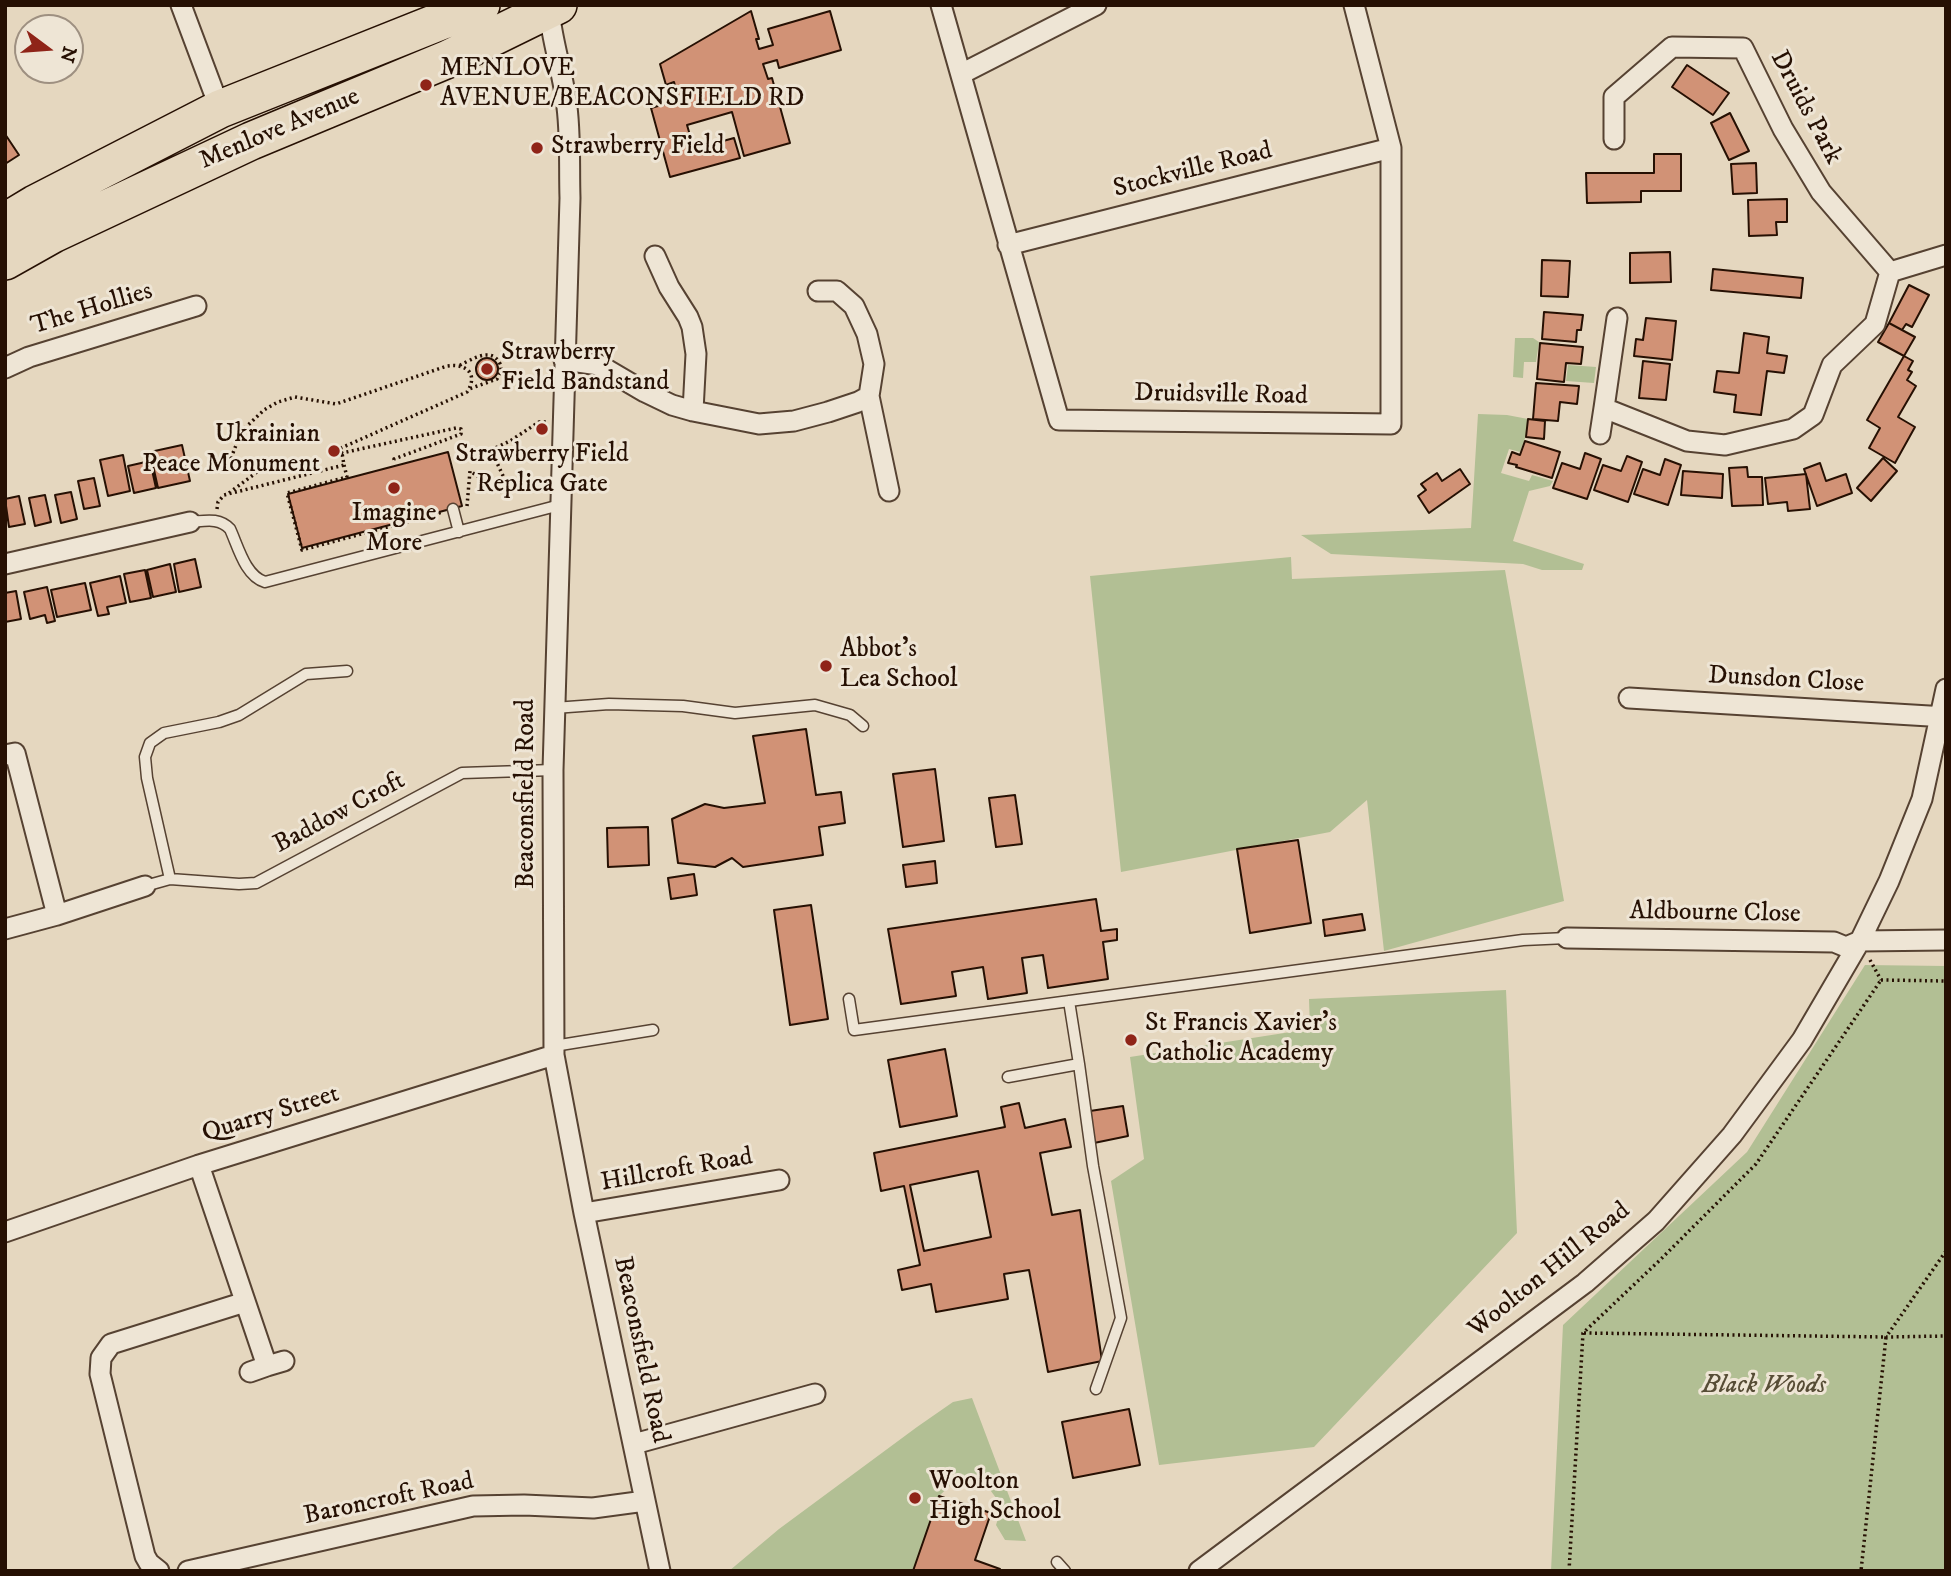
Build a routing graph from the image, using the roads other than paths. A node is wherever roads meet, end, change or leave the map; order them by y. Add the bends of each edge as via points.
1 (181, 5) edge
2 (481, 5) edge
3 (940, 5) edge
4 (1096, 5) edge
5 (1354, 5) edge
6 (549, 6) edge
7 (961, 74) junction
8 (220, 109) junction
9 (1614, 139) dead end
10 (1391, 148) junction
11 (5, 222) edge
12 (1008, 245) junction
13 (655, 256) dead end
14 (1946, 256) edge
15 (5, 261) edge
16 (1890, 272) junction
17 (818, 291) dead end
18 (196, 306) dead end
19 (1617, 318) dead end
20 (564, 360) junction
21 (5, 368) edge
22 (869, 396) junction
23 (1604, 408) junction
24 (693, 411) junction
25 (1600, 434) dead end
26 (889, 491) dead end
27 (560, 505) junction
28 (453, 509) road end
29 (190, 522) joint
30 (459, 532) junction
31 (5, 564) edge
32 (347, 671) dead end
33 (1946, 689) edge
34 (1629, 698) dead end
35 (554, 708) junction
36 (1943, 717) edge
37 (863, 726) dead end
38 (5, 755) edge
39 (553, 770) junction
40 (170, 879) junction
41 (145, 886) joint
42 (57, 915) junction
43 (5, 929) edge
44 (1567, 938) joint
45 (1946, 940) edge
46 (1860, 941) junction
47 (849, 999) dead end
48 (1069, 1001) junction
49 (653, 1030) dead end
50 (554, 1051) junction
51 (1079, 1064) junction
52 (1007, 1077) dead end
53 (199, 1165) junction
54 (779, 1180) dead end
55 (584, 1213) junction
56 (5, 1232) edge
57 (245, 1302) junction
58 (267, 1366) dead end
59 (1096, 1389) dead end
60 (815, 1394) dead end
61 (634, 1444) junction
62 (645, 1502) junction
63 (1057, 1562) dead end
64 (159, 1571) edge
65 (188, 1571) edge
66 (660, 1571) edge
67 (1065, 1571) edge
68 (1199, 1571) edge

1 - 8 street
2 - 8 highway, Menlove Avenue
3 - 7 street, Druidsville Road
4 - 7 street
5 - 10 street, Druidsville Road
6 - 15 highway, Menlove Avenue via 448,59 251,141 52,234
6 - 20 street, Beaconsfield Road via 567,104 570,198
7 - 12 street, Druidsville Road
8 - 11 highway, Menlove Avenue
9 - 16 street, Druids Park via 1614,97 1672,47 1743,48 1821,192
10 - 12 street, Stockville Road
10 - 12 street, Druidsville Road via 1391,424 1059,420
13 - 24 street via 692,327 696,354
14 - 16 street
16 - 23 street via 1875,324 1832,365 1813,415 1793,429 1726,445 1687,441
17 - 22 street via 837,291 859,315 874,364
18 - 21 street, The Hollies
19 - 23 street
20 - 24 street via 599,365 645,392
20 - 27 street, Beaconsfield Road
22 - 24 street via 794,421 758,424
22 - 26 street
23 - 25 street
27 - 30 lane
27 - 35 street, Beaconsfield Road
28 - 30 lane
29 - 30 lane via 218,520 230,528 253,576 265,582
29 - 31 street
32 - 40 lane via 306,674 239,715 164,733 150,743 145,757 147,778
33 - 36 street, Woolton Hill Road
34 - 36 street, Dunsdon Close
35 - 37 lane via 682,706 736,713 815,705 850,715
35 - 39 street, Beaconsfield Road
36 - 46 street, Woolton Hill Road via 1922,799
38 - 42 street via 15,753
39 - 40 lane, Baddow Croft via 462,773 256,883
39 - 50 street, Beaconsfield Road
40 - 41 lane, Baddow Croft
41 - 42 street
42 - 43 street
44 - 46 street, Aldbourne Close via 1834,942 1846,947
44 - 48 lane via 1523,940
45 - 46 street, Aldbourne Close
46 - 68 street, Woolton Hill Road via 1802,1040 1732,1135 1656,1221 1585,1283
47 - 48 lane via 854,1030
48 - 51 lane
49 - 50 lane
50 - 53 street, Quarry Street
50 - 55 street, Beaconsfield Road
51 - 52 lane
51 - 59 lane via 1121,1318
53 - 56 street, Quarry Street
53 - 57 street
54 - 55 street, Hillcroft Road
55 - 61 street, Beaconsfield Road
57 - 58 street
57 - 64 street via 111,1344 101,1358 100,1374 145,1556
60 - 61 street
61 - 62 street, Beaconsfield Road
62 - 65 street, Baroncroft Road via 593,1508 473,1506
62 - 66 street, Beaconsfield Road
63 - 67 lane

